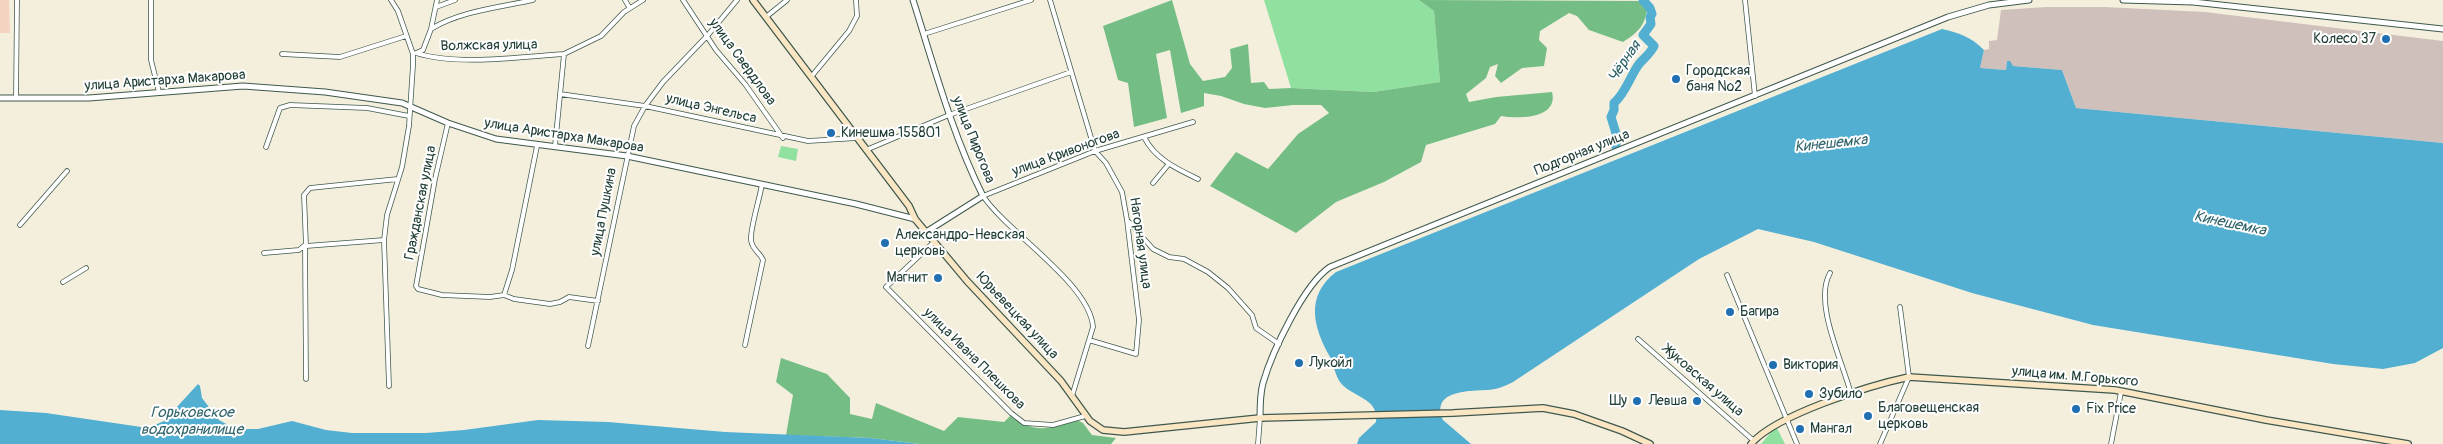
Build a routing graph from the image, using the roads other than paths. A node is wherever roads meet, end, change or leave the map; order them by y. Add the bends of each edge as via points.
1 (17, 0) edge
2 (151, 0) edge
3 (391, 0) edge
4 (437, 0) edge
5 (455, 0) edge
6 (534, 0) edge
7 (625, 0) edge
8 (643, 0) edge
9 (683, 0) edge
10 (737, 0) edge
11 (753, 0) edge
12 (786, 0) edge
13 (856, 0) edge
14 (913, 0) edge
15 (1031, 0) edge
16 (1050, 0) edge
17 (1745, 0) edge
18 (2029, 0) edge
19 (2123, 0) edge
20 (2192, 1) edge
21 (436, 7) junction
22 (629, 7) junction
23 (766, 17) junction
24 (2443, 29) edge
25 (432, 30) junction
26 (924, 34) junction
27 (708, 35) junction
28 (406, 36) junction
29 (282, 54) dead end
30 (415, 54) junction
31 (564, 54) junction
32 (1070, 72) junction
33 (811, 77) junction
34 (159, 92) junction
35 (560, 94) junction
36 (1755, 96) junction
37 (0, 98) edge
38 (16, 98) junction
39 (410, 105) junction
40 (645, 106) junction
41 (409, 116) junction
42 (949, 116) junction
43 (1194, 122) dead end
44 (448, 123) junction
45 (1144, 137) junction
46 (783, 138) junction
47 (857, 138) junction
48 (537, 146) junction
49 (555, 146) junction
50 (266, 147) dead end
51 (866, 150) junction
52 (1095, 151) junction
53 (627, 156) junction
54 (1168, 165) junction
55 (67, 171) dead end
56 (398, 179) junction
57 (1198, 180) dead end
58 (1153, 183) dead end
59 (762, 184) junction
60 (983, 196) junction
61 (916, 219) junction
62 (1127, 220) junction
63 (20, 225) dead end
64 (926, 232) junction
65 (384, 240) junction
66 (934, 242) junction
67 (305, 245) junction
68 (264, 253) dead end
69 (86, 268) dead end
70 (1830, 273) dead end
71 (1727, 275) dead end
72 (63, 282) dead end
73 (504, 295) junction
74 (598, 301) junction
75 (1900, 307) dead end
76 (1638, 339) dead end
77 (1089, 340) junction
78 (1279, 344) junction
79 (745, 345) dead end
80 (588, 346) dead end
81 (1909, 377) junction
82 (306, 379) dead end
83 (389, 386) dead end
84 (2121, 392) junction
85 (1851, 394) junction
86 (1072, 396) junction
87 (1085, 416) junction
88 (1260, 418) junction
89 (1786, 420) junction
90 (1752, 442) edge
91 (1258, 444) edge
92 (1650, 444) edge
93 (1797, 444) edge
94 (1880, 444) edge
95 (2111, 444) edge
96 (2408, 444) edge

1 - 38 street
2 - 34 street via 151,60
3 - 28 street
4 - 21 street
5 - 21 street
6 - 25 street via 466,15
7 - 22 street
8 - 22 street
9 - 27 street, улица Свердлова
10 - 27 street, улица Пушкина
11 - 23 main road, Юрьевецкая улица
12 - 23 street
13 - 33 street via 857,16 849,31
14 - 26 street, улица Пирогова
15 - 26 street
16 - 32 street, Нагорная улица
17 - 36 street
18 - 36 street, Подгорная улица via 1989,5 1948,17
19 - 20 street
20 - 24 street
21 - 25 street
22 - 31 street via 601,36
23 - 33 main road, Юрьевецкая улица
25 - 30 street via 423,50
26 - 42 street, улица Пирогова
27 - 40 street, улица Пушкина
27 - 46 street, улица Свердлова
28 - 29 street via 340,57
28 - 30 street
30 - 31 street, Волжская улица via 432,58 496,58
30 - 39 street
31 - 35 street
32 - 42 street
32 - 52 street, Нагорная улица
33 - 47 main road, Юрьевецкая улица
34 - 38 street, улица Аристарха Макарова via 89,98
34 - 39 street, улица Аристарха Макарова via 263,87 325,92
35 - 40 street, улица Энгельса
35 - 49 street
36 - 78 street, Подгорная улица via 1330,267 1310,286
37 - 38 street, улица Аристарха Макарова
39 - 41 street
39 - 44 street, улица Аристарха Макарова
40 - 46 street, улица Энгельса
40 - 53 street, улица Пушкина via 634,126
41 - 50 street via 367,108 290,105 280,108
41 - 56 street
42 - 51 street
42 - 60 street, улица Пирогова
43 - 45 street, улица Кривоногова
44 - 48 street, улица Аристарха Макарова via 496,139
44 - 73 street, Гражданская улица via 416,286 420,291 442,296
45 - 52 street, улица Кривоногова
45 - 54 street
46 - 47 street, улица Энгельса via 808,141
47 - 51 main road, Юрьевецкая улица
48 - 49 street, улица Аристарха Макарова
48 - 73 street
49 - 53 street, улица Аристарха Макарова
51 - 61 main road, Юрьевецкая улица
52 - 60 street, улица Кривоногова
52 - 62 street, Нагорная улица via 1106,163 1122,192
53 - 59 street, улица Аристарха Макарова
53 - 74 street, улица Пушкина
54 - 57 street
54 - 58 street
55 - 63 street
56 - 65 street via 387,215
56 - 67 street via 310,188 304,195
59 - 61 street, улица Аристарха Макарова
59 - 79 street via 751,240 763,260
60 - 64 street, улица Кривоногова
60 - 77 street, улица Пирогова via 997,214 1068,282 1092,318
61 - 64 main road, Юрьевецкая улица
62 - 77 street, Нагорная улица via 1139,320 1136,354
62 - 78 street via 1152,249 1169,257 1184,259 1228,288 1252,315 1256,328
64 - 66 main road, Юрьевецкая улица
65 - 67 street via 309,248
65 - 83 street
66 - 86 main road, Юрьевецкая улица
66 - 87 street, улица Ивана Плешкова via 886,287 1024,423 1053,425
67 - 68 street via 300,250
67 - 82 street
69 - 72 street
70 - 85 street via 1825,311
71 - 89 street
73 - 74 street via 550,304 569,297
74 - 80 street, улица Пушкина
75 - 81 street
76 - 90 street, Жуковская улица
77 - 86 street, улица Пирогова
78 - 88 street, Подгорная улица via 1263,383
81 - 84 main road, улица им. М.Горького
81 - 85 main road, улица им. М.Горького
81 - 94 street
84 - 95 street
84 - 96 main road, улица им. М.Горького
85 - 89 main road, улица им. М.Горького
86 - 87 main road, Юрьевецкая улица
87 - 88 main road, Юрьевецкая улица via 1103,430 1124,432
88 - 91 street, Подгорная улица
88 - 92 main road, Юрьевецкая улица via 1528,408 1560,410
89 - 90 main road, улица им. М.Горького
89 - 93 street

